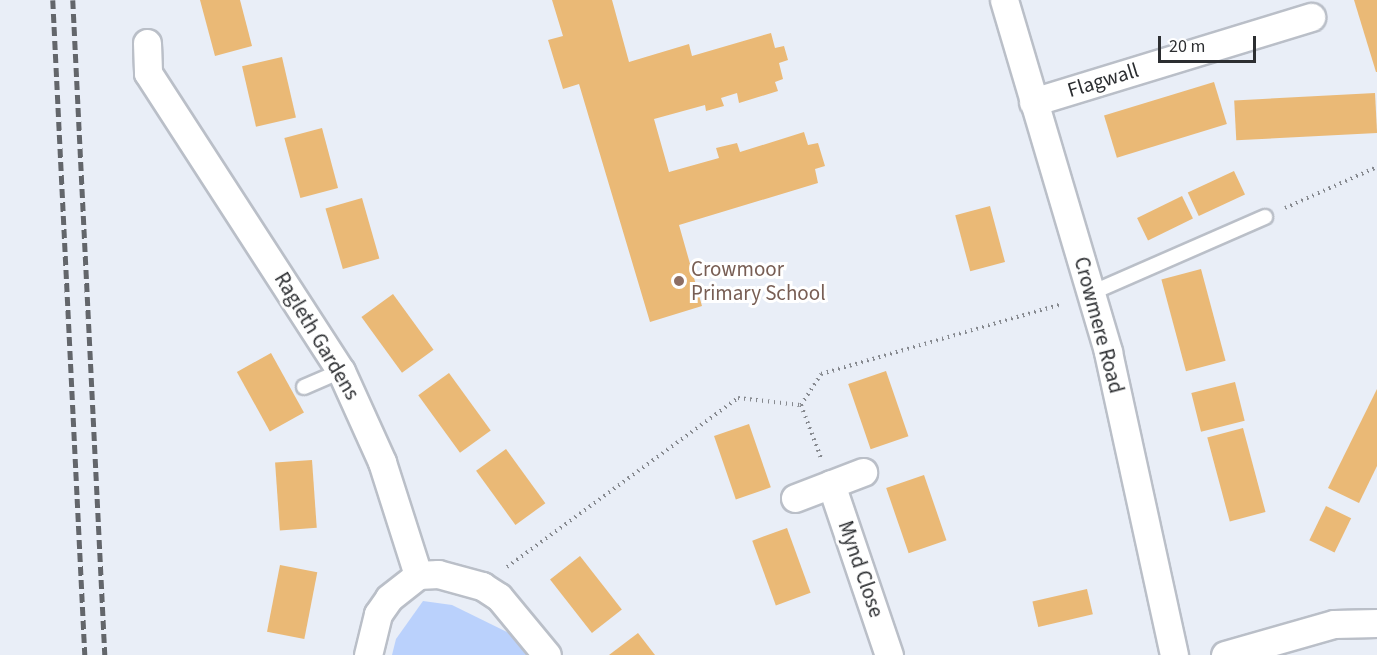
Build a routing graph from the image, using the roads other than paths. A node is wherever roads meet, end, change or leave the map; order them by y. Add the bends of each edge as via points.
1 (1004, 0) edge
2 (1311, 17) dead end
3 (147, 43) dead end
4 (1034, 102) junction
5 (1265, 217) road end
6 (1091, 293) junction
7 (341, 371) junction
8 (304, 387) dead end
9 (863, 472) dead end
10 (831, 484) junction
11 (795, 498) dead end
12 (418, 575) junction
13 (1377, 623) edge
14 (368, 655) edge
15 (547, 655) edge
16 (889, 655) edge
17 (1174, 655) edge
18 (1225, 655) edge

1 - 4 street, Crowmere Road
2 - 4 street, Flagwall
3 - 7 street, Ragleth Gardens via 148,73
4 - 6 street, Crowmere Road
5 - 6 lane
6 - 17 street, Crowmere Road via 1161,578
7 - 8 lane
7 - 12 street, Ragleth Gardens via 382,462
9 - 10 street
10 - 11 street
10 - 16 street, Mynd Close
12 - 14 street via 402,584 378,614
12 - 15 street via 438,574 482,586 499,597
13 - 18 street via 1334,624

